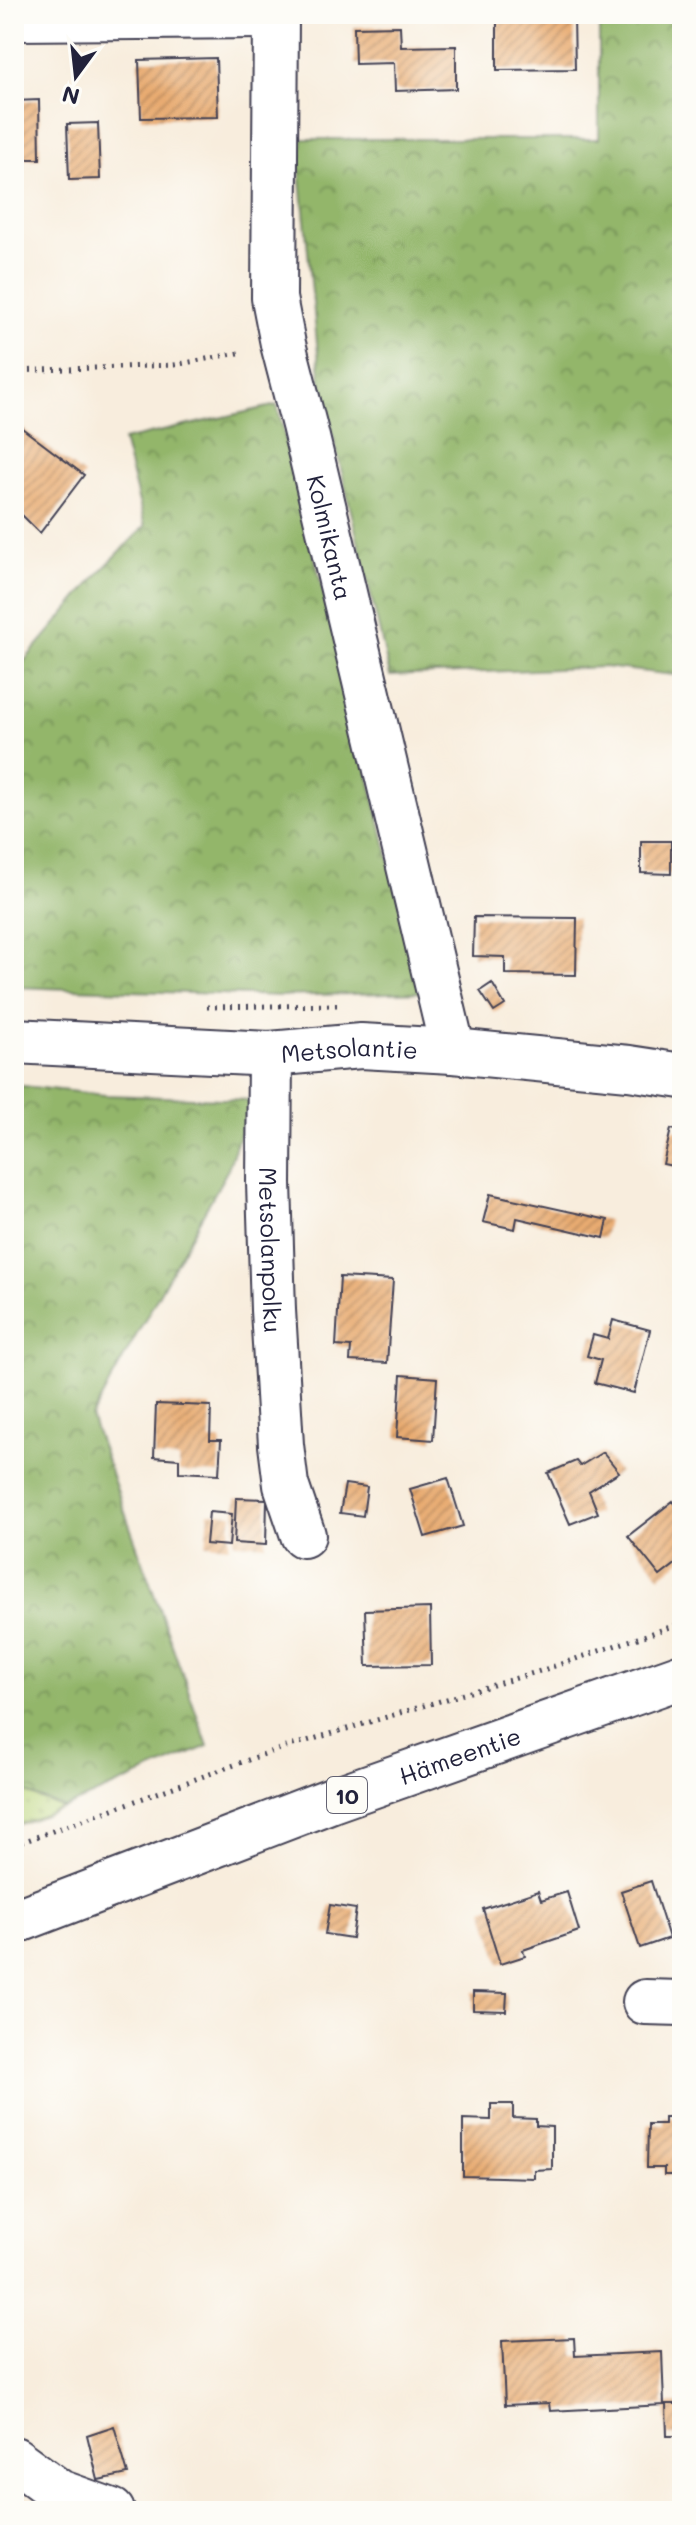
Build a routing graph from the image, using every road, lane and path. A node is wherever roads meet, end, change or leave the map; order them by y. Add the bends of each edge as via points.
1 (276, 15) edge
2 (14, 18) edge
3 (283, 344) junction
4 (14, 371) edge
5 (349, 1006) dead end
6 (195, 1007) dead end
7 (14, 1041) edge
8 (453, 1051) junction
9 (270, 1054) junction
10 (682, 1076) edge
11 (303, 1535) dead end
12 (682, 1623) edge
13 (682, 1676) edge
14 (14, 1845) edge
15 (14, 1922) edge
16 (14, 2459) edge
17 (112, 2511) edge

1 - 2 main road
1 - 3 main road, Kolmikanta via 274,298
3 - 4 path via 174,365
3 - 8 main road, Kolmikanta
5 - 6 path
7 - 9 main road, Metsolantie
8 - 9 main road, Metsolantie via 361,1046
8 - 10 main road, Metsolantie
9 - 11 main road, Metsolanpolku via 269,1183 281,1445 286,1485
12 - 14 path via 270,1752
13 - 15 main road, Hämeentie / 10 via 332,1800
16 - 17 main road via 59,2492

